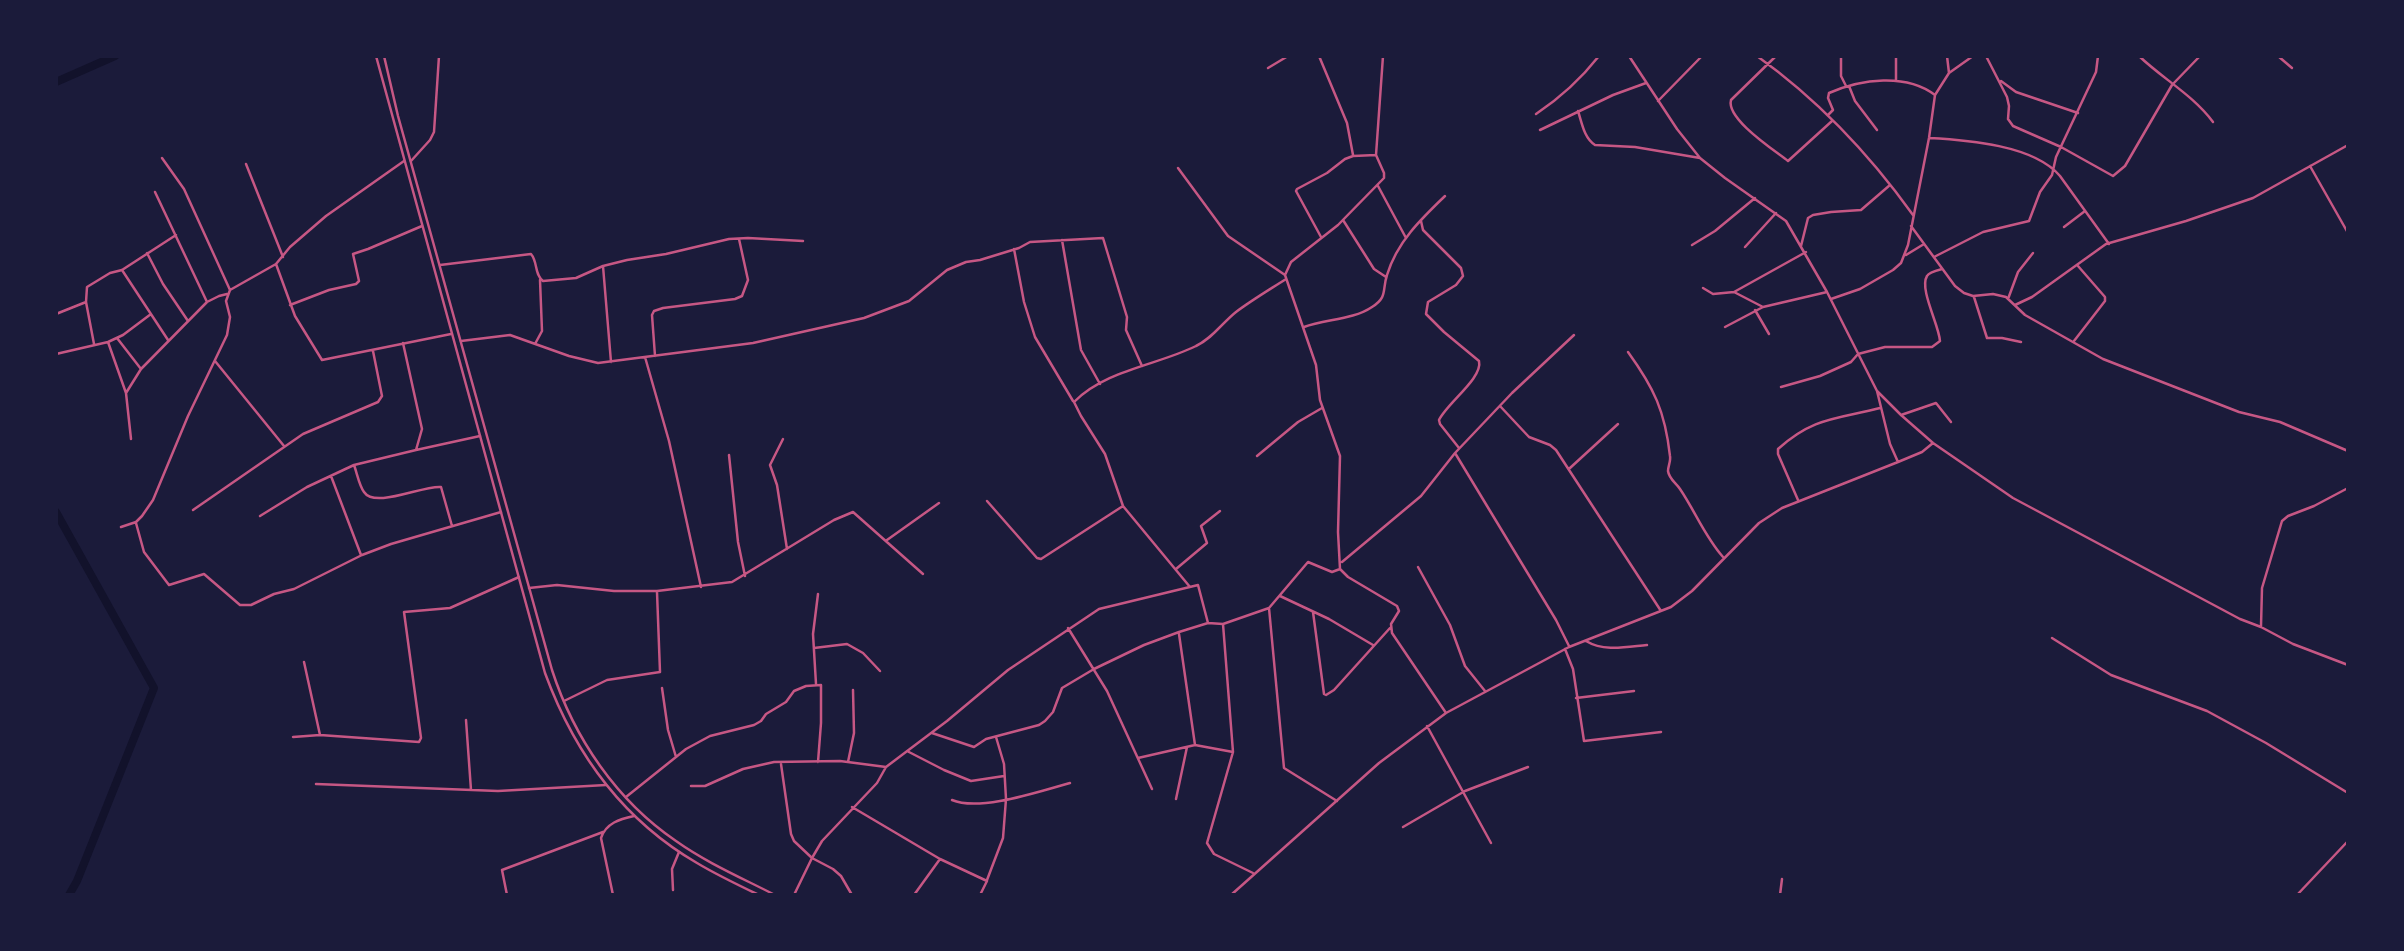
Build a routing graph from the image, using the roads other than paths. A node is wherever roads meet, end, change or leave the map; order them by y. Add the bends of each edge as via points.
1 (376, 56) edge
2 (384, 56) edge
3 (439, 56) edge
4 (1289, 56) edge
5 (1319, 56) edge
6 (1383, 56) edge
7 (1599, 56) edge
8 (1629, 56) edge
9 (1702, 56) edge
10 (1757, 56) edge
11 (1776, 56) edge
12 (1841, 56) edge
13 (1896, 56) edge
14 (1947, 56) edge
15 (1973, 56) edge
16 (1986, 56) edge
17 (2098, 56) edge
18 (2140, 56) edge
19 (2200, 56) edge
20 (2278, 56) edge
21 (1768, 64) junction
22 (1268, 68) dead end
23 (2292, 68) dead end
24 (1950, 74) junction
25 (1896, 80) junction
26 (1999, 80) junction
27 (1646, 83) junction
28 (2172, 85) junction
29 (1848, 86) junction
30 (1935, 95) junction
31 (1658, 101) junction
32 (1578, 111) junction
33 (2078, 113) junction
34 (1536, 114) dead end
35 (1828, 116) junction
36 (1832, 121) junction
37 (2213, 122) dead end
38 (1540, 130) dead end
39 (1877, 130) dead end
40 (1929, 138) junction
41 (2348, 145) edge
42 (2061, 147) junction
43 (1376, 155) junction
44 (1353, 156) junction
45 (162, 158) dead end
46 (1700, 158) junction
47 (404, 161) junction
48 (411, 162) junction
49 (246, 164) dead end
50 (2309, 166) junction
51 (1178, 168) dead end
52 (2054, 169) junction
53 (1891, 185) junction
54 (1378, 186) junction
55 (155, 192) dead end
56 (1445, 197) dead end
57 (1755, 198) junction
58 (2085, 211) junction
59 (1776, 213) junction
60 (1913, 215) junction
61 (1343, 220) junction
62 (1421, 221) junction
63 (422, 226) junction
64 (1911, 226) junction
65 (2064, 227) dead end
66 (2348, 233) edge
67 (176, 236) junction
68 (1321, 237) junction
69 (1406, 237) junction
70 (739, 239) junction
71 (1062, 240) junction
72 (803, 241) dead end
73 (1923, 244) junction
74 (2109, 244) junction
75 (1692, 245) dead end
76 (1801, 246) junction
77 (1745, 247) dead end
78 (1014, 250) junction
79 (1806, 252) junction
80 (147, 253) junction
81 (2032, 253) dead end
82 (437, 255) junction
83 (430, 256) junction
84 (1905, 256) junction
85 (283, 257) junction
86 (1933, 257) junction
87 (276, 264) junction
88 (440, 265) junction
89 (603, 266) junction
90 (2078, 266) junction
91 (1942, 269) junction
92 (122, 270) junction
93 (1286, 277) junction
94 (1386, 277) junction
95 (540, 280) junction
96 (1703, 288) dead end
97 (230, 290) junction
98 (1734, 292) junction
99 (1827, 292) junction
100 (227, 295) junction
101 (1973, 296) junction
102 (1830, 299) junction
103 (2008, 299) junction
104 (86, 302) junction
105 (207, 302) junction
106 (290, 305) junction
107 (2015, 305) junction
108 (1763, 307) junction
109 (1755, 310) junction
110 (56, 314) edge
111 (151, 314) junction
112 (188, 321) junction
113 (1304, 327) junction
114 (1724, 327) dead end
115 (451, 334) junction
116 (1769, 334) dead end
117 (1574, 335) dead end
118 (117, 338) junction
119 (168, 340) junction
120 (461, 341) junction
121 (2074, 341) junction
122 (108, 342) junction
123 (2021, 342) dead end
124 (403, 343) junction
125 (94, 344) junction
126 (536, 344) junction
127 (373, 351) junction
128 (1628, 352) dead end
129 (56, 354) edge
130 (1858, 354) junction
131 (655, 356) junction
132 (645, 357) junction
133 (215, 361) junction
134 (611, 362) junction
135 (1142, 366) junction
136 (141, 369) junction
137 (1100, 384) junction
138 (1781, 387) dead end
139 (1877, 391) junction
140 (126, 393) junction
141 (1074, 402) junction
142 (1500, 406) junction
143 (1322, 408) junction
144 (1880, 408) junction
145 (1901, 415) junction
146 (1951, 422) dead end
147 (1618, 424) dead end
148 (480, 436) junction
149 (131, 439) dead end
150 (783, 439) dead end
151 (1933, 443) junction
152 (284, 446) junction
153 (1459, 449) junction
154 (416, 450) junction
155 (2348, 451) edge
156 (1455, 453) junction
157 (729, 455) dead end
158 (1257, 456) dead end
159 (1898, 462) junction
160 (354, 465) junction
161 (1570, 468) junction
162 (331, 476) junction
163 (2348, 488) edge
164 (987, 501) dead end
165 (1798, 502) junction
166 (939, 503) dead end
167 (1123, 506) junction
168 (193, 510) dead end
169 (1220, 511) dead end
170 (501, 512) junction
171 (260, 516) dead end
172 (136, 522) junction
173 (452, 526) junction
174 (121, 527) dead end
175 (886, 541) junction
176 (787, 549) junction
177 (362, 555) junction
178 (1723, 557) junction
179 (1340, 563) junction
180 (1418, 568) dead end
181 (1176, 569) junction
182 (1340, 569) junction
183 (923, 574) dead end
184 (745, 576) junction
185 (519, 577) junction
186 (701, 587) junction
187 (1191, 587) junction
188 (529, 588) junction
189 (657, 591) junction
190 (818, 594) dead end
191 (1280, 596) junction
192 (1269, 608) junction
193 (1661, 611) junction
194 (1313, 612) junction
195 (1208, 623) junction
196 (1223, 624) junction
197 (2261, 627) junction
198 (1068, 628) junction
199 (1391, 628) junction
200 (1179, 632) junction
201 (2052, 638) dead end
202 (1585, 640) junction
203 (1373, 645) junction
204 (1647, 645) dead end
205 (814, 648) junction
206 (1567, 648) junction
207 (304, 662) dead end
208 (2348, 666) edge
209 (1094, 668) junction
210 (880, 671) dead end
211 (816, 684) junction
212 (662, 688) dead end
213 (853, 690) dead end
214 (1485, 691) junction
215 (1634, 691) dead end
216 (1576, 698) junction
217 (564, 701) junction
218 (1446, 713) junction
219 (466, 720) dead end
220 (1427, 726) junction
221 (1661, 732) dead end
222 (932, 733) junction
223 (320, 735) junction
224 (293, 737) dead end
225 (996, 737) junction
226 (1195, 745) junction
227 (1188, 746) junction
228 (907, 751) junction
229 (1233, 752) junction
230 (676, 757) junction
231 (1138, 758) junction
232 (818, 762) junction
233 (848, 762) junction
234 (781, 763) junction
235 (886, 767) junction
236 (1528, 767) dead end
237 (1004, 776) junction
238 (316, 783) dead end
239 (1070, 783) dead end
240 (606, 785) junction
241 (691, 786) dead end
242 (1152, 789) dead end
243 (471, 790) junction
244 (1465, 791) junction
245 (2348, 793) edge
246 (626, 797) junction
247 (1006, 799) junction
248 (1176, 799) dead end
249 (952, 800) dead end
250 (1337, 801) junction
251 (852, 807) junction
252 (634, 816) junction
253 (1403, 827) dead end
254 (603, 832) junction
255 (2348, 841) edge
256 (1491, 843) dead end
257 (679, 852) junction
258 (812, 858) junction
259 (940, 859) junction
260 (1252, 873) junction
261 (1782, 879) dead end
262 (987, 881) junction
263 (673, 890) dead end
264 (507, 895) edge
265 (613, 895) edge
266 (759, 895) edge
267 (775, 895) edge
268 (794, 895) edge
269 (852, 895) edge
270 (914, 895) edge
271 (980, 895) edge
272 (1231, 895) edge
273 (1780, 895) edge
274 (2297, 895) edge

1 - 47 street
2 - 48 street
3 - 48 street via 434,132
4 - 22 street
5 - 44 street via 1347,123
6 - 43 street
7 - 34 street via 1578,81
8 - 27 street
9 - 31 street
10 - 21 street
11 - 21 street
12 - 29 street via 1841,76
13 - 25 street
14 - 24 street
15 - 24 street
16 - 26 street
17 - 33 street
18 - 28 street
19 - 28 street
20 - 23 street
21 - 35 street
21 - 36 street via 1730,102 1738,120 1753,134 1788,161
24 - 30 street
25 - 29 street
25 - 30 street
26 - 33 street via 2016,92
26 - 42 street via 2008,101 2010,123
27 - 31 street
27 - 32 street
28 - 37 street
28 - 42 street via 2116,175
29 - 35 street via 1829,93 1833,110
29 - 39 street
30 - 40 street
31 - 46 street
32 - 38 street
32 - 46 street via 1595,145
33 - 42 street
35 - 36 street
36 - 53 street
40 - 52 street via 1999,147
40 - 60 street
41 - 50 street
42 - 52 street
43 - 44 street
43 - 54 street via 1384,173
44 - 68 street via 1296,191
45 - 97 street via 184,189
46 - 57 street
47 - 63 street
47 - 85 street via 326,216
48 - 82 street
49 - 85 street
50 - 66 street
50 - 74 street via 2253,198
51 - 93 street via 1228,236
52 - 58 street
52 - 86 street via 2029,221 1983,232
53 - 60 street
53 - 76 street via 1861,210 1808,218
54 - 61 street
54 - 69 street
55 - 67 street
56 - 62 street
57 - 59 street
57 - 75 street
58 - 65 street
58 - 74 street
59 - 76 street
59 - 77 street
60 - 64 street
61 - 68 street
61 - 94 street via 1374,269
62 - 69 street
62 - 153 street via 1423,230 1461,268 1463,276 1428,302 1426,314 1479,361 1476,375 1438,420
63 - 83 street
63 - 106 street via 353,254 356,284
64 - 73 street
64 - 84 street
67 - 80 street
67 - 105 street
68 - 93 street via 1291,262
69 - 94 street
70 - 72 street
70 - 89 street
70 - 131 street via 748,280 742,296 654,311
71 - 78 street via 1030,242
71 - 135 street via 1103,238 1127,317 1126,330
71 - 137 street via 1076,332
73 - 84 street
73 - 86 street
74 - 90 street
76 - 79 street
78 - 131 street via 947,270 909,301 864,318 753,343
78 - 141 street via 1035,337
79 - 98 street
79 - 99 street
80 - 92 street
80 - 112 street
81 - 103 street via 2018,272
82 - 83 street
82 - 88 street
83 - 115 street
84 - 102 street via 1893,270 1860,289
85 - 87 street
86 - 91 street
87 - 97 street
87 - 106 street
88 - 95 street via 531,254
88 - 120 street
89 - 95 street via 576,278
89 - 134 street
90 - 107 street
90 - 121 street via 2105,297 2105,305
91 - 101 street via 1955,286
91 - 130 street via 1927,277 1926,296 1939,329 1939,343
92 - 104 street via 86,287
92 - 111 street
93 - 113 street
93 - 135 street via 1235,312 1207,340
94 - 113 street via 1384,297 1369,310
95 - 126 street via 542,331
96 - 98 street via 1713,294
97 - 100 street
98 - 108 street
99 - 102 street
99 - 108 street
100 - 105 street
100 - 133 street via 230,327
101 - 103 street via 1993,294
101 - 123 street via 1987,338
102 - 130 street
103 - 107 street
104 - 110 street
104 - 125 street
105 - 112 street
106 - 127 street via 320,359
107 - 121 street
108 - 109 street
109 - 114 street
109 - 116 street
111 - 118 street
111 - 119 street
112 - 119 street
113 - 143 street
115 - 124 street
115 - 148 street
117 - 142 street
118 - 122 street
118 - 136 street
119 - 136 street
120 - 126 street via 510,335
120 - 188 street
121 - 155 street via 2104,359
122 - 125 street
122 - 140 street
124 - 127 street
124 - 154 street via 422,429
125 - 129 street
126 - 134 street via 598,363
127 - 152 street via 382,396 379,402
128 - 178 street via 1648,379 1661,411 1671,458 1670,477
130 - 138 street via 1820,376
130 - 139 street
131 - 132 street
132 - 134 street
132 - 186 street via 669,440
133 - 152 street
133 - 172 street via 153,500
135 - 137 street
136 - 140 street
137 - 141 street
139 - 144 street
139 - 145 street
140 - 149 street
141 - 167 street via 1105,454
142 - 153 street
142 - 161 street via 1529,437 1550,445
143 - 158 street
143 - 179 street via 1340,456
144 - 159 street
144 - 165 street via 1822,420 1778,449
145 - 146 street via 1936,403
145 - 151 street
147 - 161 street
148 - 154 street
148 - 170 street
150 - 176 street via 770,465
151 - 159 street
151 - 197 street via 2013,498
152 - 168 street
153 - 156 street
154 - 160 street
156 - 179 street via 1421,496
156 - 206 street via 1556,620
157 - 184 street
159 - 165 street
160 - 162 street
160 - 173 street via 364,492 372,498 438,485
161 - 193 street
162 - 171 street
162 - 177 street
163 - 197 street via 2282,521 2262,588
164 - 167 street via 1041,559
165 - 178 street via 1759,523
166 - 175 street
167 - 181 street
169 - 181 street via 1201,526 1207,543
170 - 173 street
170 - 185 street
172 - 174 street
172 - 177 street via 144,552 169,585 204,575 245,606 294,589
173 - 177 street
175 - 176 street via 853,512
175 - 183 street
176 - 184 street
178 - 193 street via 1692,591
179 - 182 street
180 - 214 street via 1450,625 1465,666
181 - 187 street
182 - 191 street via 1332,572 1308,562
182 - 199 street via 1397,606
184 - 186 street
185 - 223 street via 450,608 404,612 419,742
185 - 240 street via 552,691 582,752
186 - 189 street
187 - 195 street via 1198,585
187 - 198 street via 1106,607
188 - 189 street via 557,585
188 - 217 street
189 - 217 street via 660,672 607,680
190 - 205 street
191 - 192 street
191 - 194 street
192 - 196 street
192 - 250 street via 1284,768
193 - 202 street
194 - 203 street
194 - 203 street via 1325,695
195 - 196 street
195 - 200 street
196 - 229 street
197 - 208 street
198 - 209 street
198 - 222 street via 997,678
199 - 203 street
199 - 218 street
200 - 209 street
200 - 226 street
201 - 245 street via 2112,675 2207,711
202 - 204 street via 1606,648
202 - 206 street
205 - 210 street via 846,644 863,653
205 - 211 street
206 - 214 street
206 - 216 street
207 - 223 street
209 - 225 street via 1062,688 1045,721
209 - 231 street
211 - 230 street via 794,691 754,725 710,736
211 - 232 street via 821,685
212 - 230 street
213 - 233 street via 854,733
214 - 218 street
215 - 216 street
216 - 221 street via 1584,741
217 - 246 street via 589,748
218 - 220 street
219 - 243 street
220 - 244 street
220 - 250 street
222 - 225 street via 974,747
222 - 228 street
223 - 224 street
225 - 237 street
226 - 227 street
226 - 229 street
227 - 231 street
227 - 248 street
228 - 235 street
228 - 237 street via 971,781
229 - 260 street via 1207,843 1214,854
230 - 246 street
231 - 242 street
232 - 233 street
232 - 234 street
233 - 235 street
234 - 241 street via 760,764 705,786
234 - 258 street via 794,841
235 - 251 street via 877,783
236 - 244 street
237 - 247 street
238 - 243 street
239 - 247 street
240 - 243 street
240 - 252 street
244 - 253 street
244 - 256 street
246 - 267 street via 687,849
247 - 249 street via 972,804
247 - 262 street via 1003,838
250 - 260 street
251 - 258 street
251 - 259 street
252 - 254 street via 614,822
252 - 257 street
254 - 264 street via 502,870
254 - 265 street via 601,843
255 - 274 street
257 - 263 street via 672,869
257 - 266 street
258 - 268 street
258 - 269 street via 841,876
259 - 262 street
259 - 270 street
260 - 272 street
261 - 273 street
262 - 271 street

